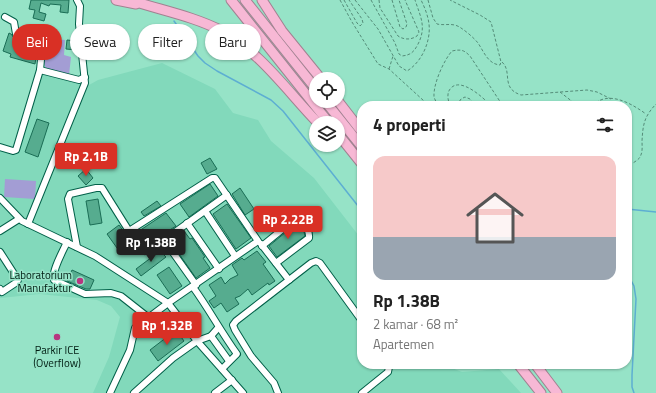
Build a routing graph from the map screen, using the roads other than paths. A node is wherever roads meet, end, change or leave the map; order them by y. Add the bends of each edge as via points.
1 (77, 0) edge
2 (116, 0) edge
3 (130, 0) edge
4 (231, 0) edge
5 (245, 0) edge
6 (258, 0) edge
7 (262, 0) edge
8 (152, 8) junction
9 (5, 17) dead end
10 (282, 31) junction
11 (40, 70) junction
12 (315, 72) edge
13 (84, 77) junction
14 (309, 81) edge
15 (331, 108) edge
16 (343, 108) edge
17 (312, 116) edge
18 (323, 116) edge
19 (357, 126) edge
20 (357, 141) edge
21 (345, 143) edge
22 (0, 147) edge
23 (345, 150) edge
24 (357, 158) edge
25 (357, 163) edge
26 (227, 195) junction
27 (0, 198) edge
28 (205, 211) junction
29 (19, 219) junction
30 (187, 223) junction
31 (28, 224) junction
32 (0, 231) edge
33 (129, 231) junction
34 (164, 240) junction
35 (67, 242) junction
36 (260, 243) junction
37 (77, 247) junction
38 (0, 252) edge
39 (235, 256) junction
40 (276, 263) junction
41 (218, 268) junction
42 (290, 280) junction
43 (194, 286) junction
44 (0, 289) edge
45 (168, 303) junction
46 (357, 314) edge
47 (149, 318) junction
48 (218, 328) junction
49 (210, 336) junction
50 (197, 341) junction
51 (246, 347) junction
52 (237, 354) junction
53 (229, 361) junction
54 (222, 369) junction
55 (388, 369) edge
56 (522, 369) edge
57 (538, 369) edge
58 (232, 380) junction
59 (110, 393) edge
60 (135, 393) edge
61 (215, 393) edge
62 (243, 393) edge
63 (278, 393) edge
64 (362, 393) edge
65 (541, 393) edge
66 (557, 393) edge

1 - 13 street via 80,6 79,24
2 - 8 highway
3 - 8 highway
4 - 18 highway
5 - 14 highway
6 - 10 highway
7 - 10 highway
8 - 17 highway via 201,22 244,46
9 - 11 street via 14,22 17,35 42,49
10 - 12 highway
11 - 13 street via 79,80
11 - 22 street via 16,150
13 - 31 street via 85,83
15 - 20 highway
16 - 19 highway
21 - 24 highway
23 - 25 highway
26 - 28 street
26 - 33 street via 215,178 212,178
26 - 36 street
27 - 29 street
28 - 30 street
28 - 39 street
29 - 31 street
29 - 32 street
30 - 34 street
30 - 41 street
31 - 35 street
33 - 34 street via 145,251
33 - 37 street via 102,188 71,194 68,199
34 - 43 street
35 - 37 street
35 - 47 street via 54,280 85,294 111,293 121,296
36 - 39 street
36 - 40 street
36 - 40 street via 295,219 301,220 309,233 309,238
37 - 45 street
38 - 44 street via 18,279 2,292
39 - 41 street
40 - 42 street
41 - 43 street
42 - 46 street via 311,263 320,263
42 - 51 street via 234,323 233,328
43 - 45 street
43 - 48 street
45 - 47 street
45 - 50 street
47 - 59 street via 135,328 130,350
48 - 49 street
48 - 52 street
49 - 50 street
49 - 53 street
50 - 54 street
50 - 60 street via 173,358
51 - 52 street
51 - 63 street via 274,383
52 - 53 street
53 - 54 street
54 - 58 street
55 - 64 street via 388,372
56 - 65 highway
57 - 66 highway
58 - 61 street
58 - 62 street

